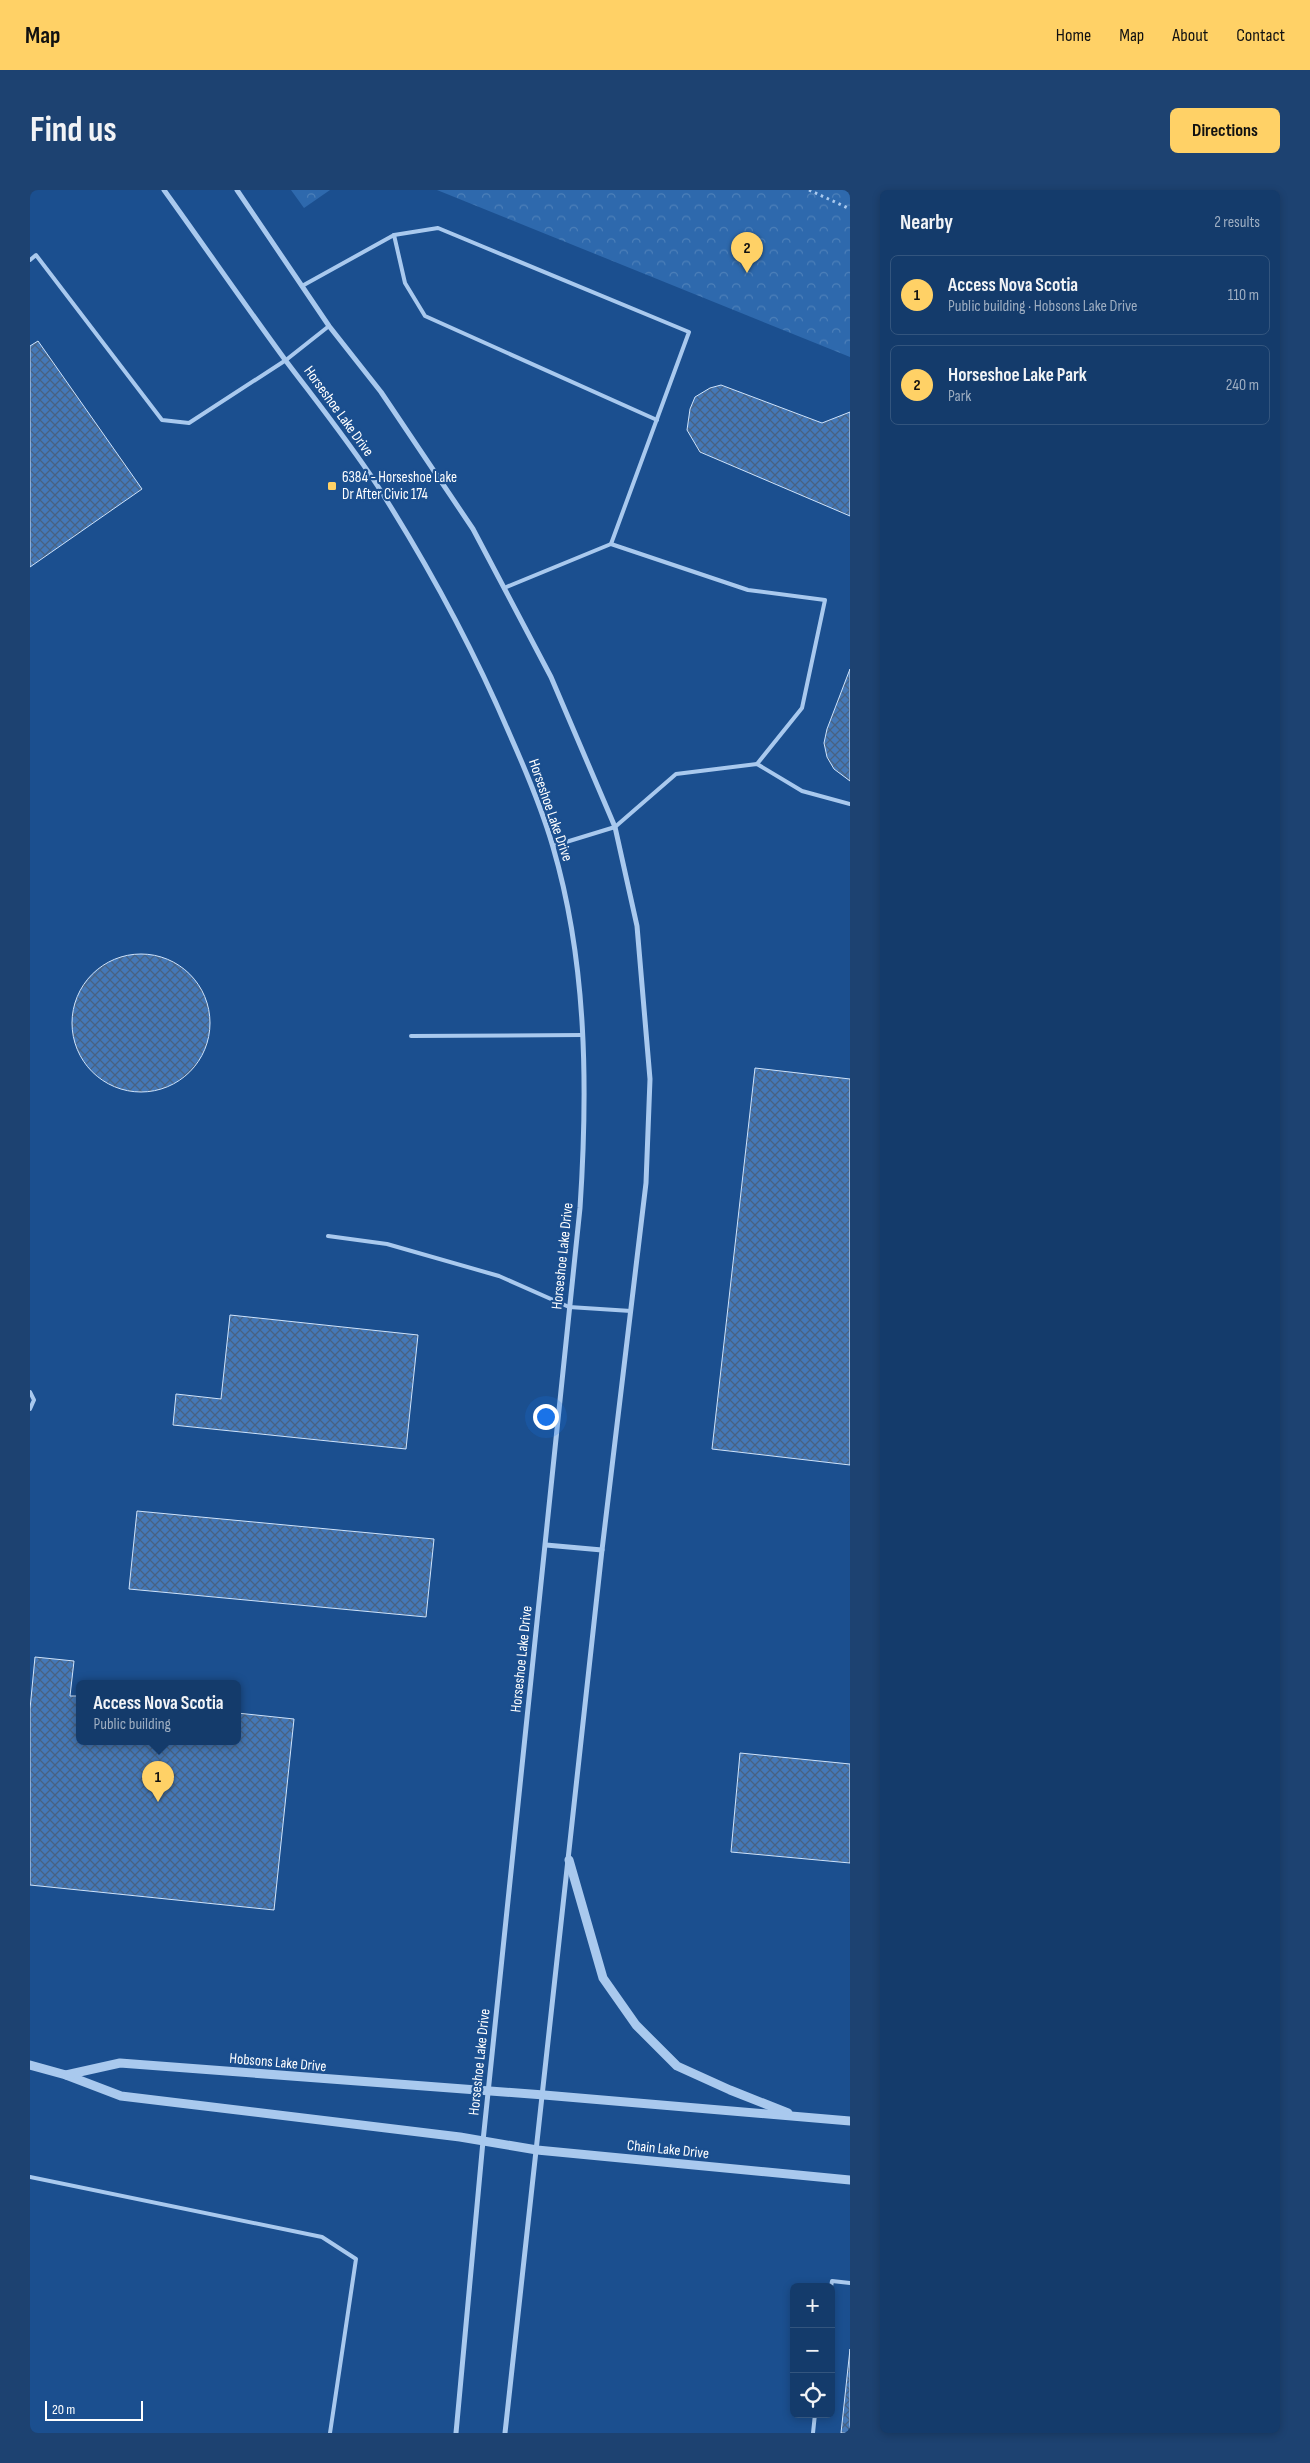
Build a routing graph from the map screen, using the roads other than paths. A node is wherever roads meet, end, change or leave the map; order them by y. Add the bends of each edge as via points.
1 (164, 190) edge
2 (237, 190) edge
3 (394, 235) junction
4 (30, 260) edge
5 (302, 286) junction
6 (329, 326) junction
7 (286, 360) junction
8 (656, 420) junction
9 (611, 544) junction
10 (504, 588) junction
11 (757, 764) junction
12 (850, 804) edge
13 (615, 827) junction
14 (553, 846) junction
15 (583, 1035) junction
16 (411, 1036) dead end
17 (328, 1236) dead end
18 (570, 1307) junction
19 (631, 1311) junction
20 (30, 1392) edge
21 (30, 1409) edge
22 (546, 1545) junction
23 (602, 1550) junction
24 (569, 1860) junction
25 (30, 2065) edge
26 (66, 2075) junction
27 (490, 2092) junction
28 (544, 2095) junction
29 (797, 2116) junction
30 (850, 2121) edge
31 (483, 2141) junction
32 (537, 2150) junction
33 (30, 2177) edge
34 (850, 2180) edge
35 (832, 2283) edge
36 (850, 2283) edge
37 (815, 2418) edge
38 (330, 2433) edge
39 (456, 2433) edge
40 (505, 2433) edge
41 (813, 2433) edge

1 - 7 street, Horseshoe Lake Drive
2 - 5 street
3 - 5 lane
3 - 8 lane via 405,283 425,316
3 - 8 lane via 438,228 689,332
4 - 7 lane via 36,255 162,420 189,423
5 - 6 street
6 - 7 lane
6 - 10 street via 381,392 473,530
7 - 14 street, Horseshoe Lake Drive via 375,483 457,621 506,726
8 - 9 lane
9 - 10 lane
9 - 11 lane via 748,590 826,600 802,708
10 - 13 street via 550,677
11 - 12 lane via 802,791
11 - 13 lane via 676,774
13 - 14 lane
13 - 19 street via 637,926 650,1079 646,1183
14 - 15 street, Horseshoe Lake Drive via 570,920
15 - 16 lane
15 - 18 street, Horseshoe Lake Drive via 584,1150
17 - 18 lane via 387,1244 490,1274
18 - 19 lane
18 - 22 street, Horseshoe Lake Drive
19 - 23 street
20 - 21 lane via 34,1400
22 - 23 street
22 - 27 street, Horseshoe Lake Drive
23 - 24 street
24 - 28 street
24 - 29 street via 603,1978 636,2025 677,2066
25 - 26 street, Hobsons Lake Drive
26 - 27 street, Hobsons Lake Drive via 120,2063
26 - 31 street, Hobsons Lake Drive via 120,2096
27 - 28 street
27 - 31 street, Horseshoe Lake Drive
28 - 29 street
28 - 32 street
29 - 30 street
31 - 32 street, Chain Lake Drive
31 - 39 street, Horseshoe Lake Drive
32 - 34 street, Chain Lake Drive
32 - 40 street
33 - 38 lane via 322,2237 356,2259
35 - 36 lane
37 - 41 lane

